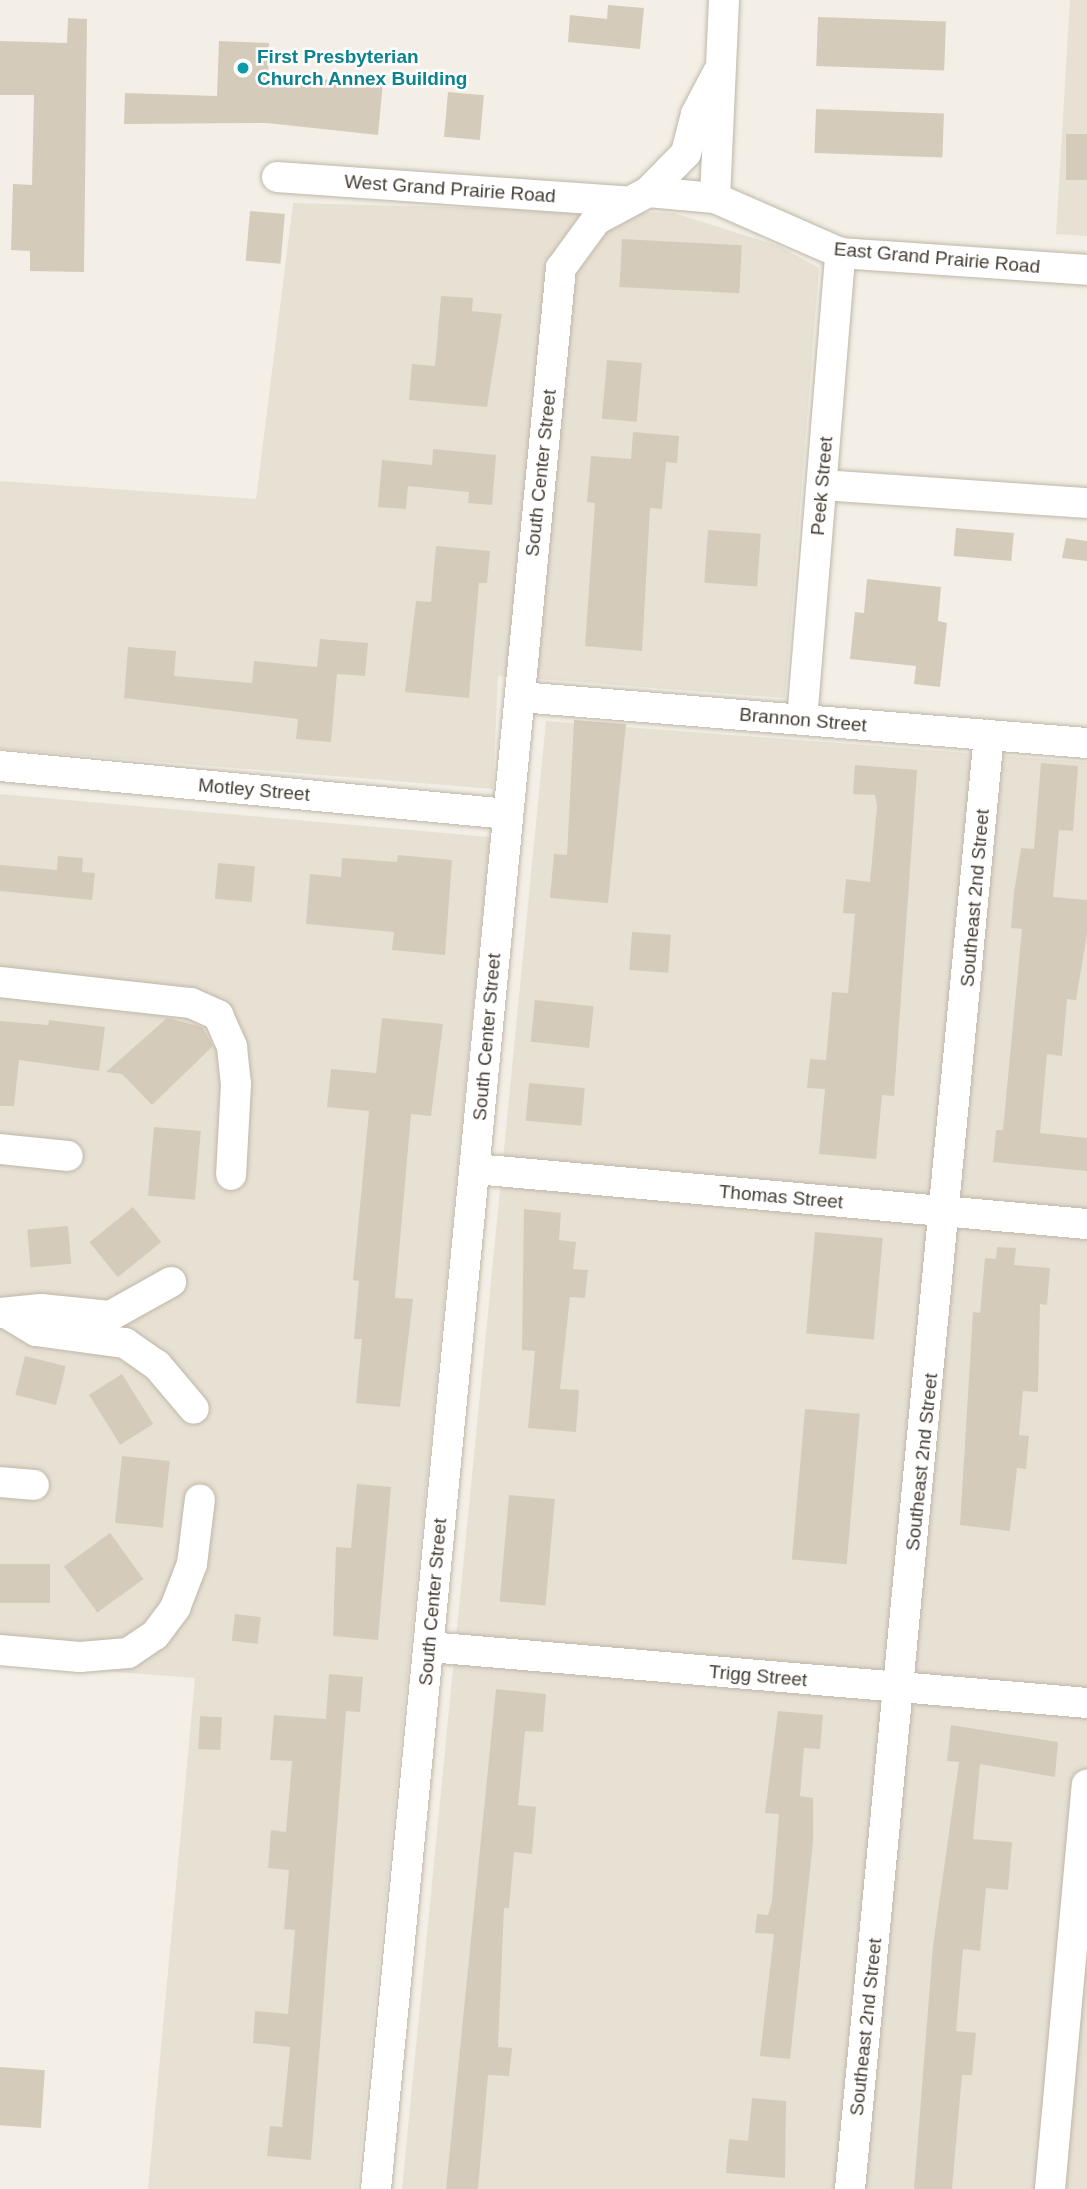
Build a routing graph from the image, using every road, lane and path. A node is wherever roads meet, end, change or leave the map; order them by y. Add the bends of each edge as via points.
1 (724, 0) edge
2 (721, 66) junction
3 (277, 177) dead end
4 (635, 196) junction
5 (715, 198) junction
6 (840, 253) junction
7 (1087, 270) edge
8 (822, 485) junction
9 (1087, 503) edge
10 (520, 697) junction
11 (802, 720) junction
12 (989, 736) junction
13 (1087, 743) edge
14 (0, 766) edge
15 (508, 814) junction
16 (0, 982) edge
17 (0, 1149) edge
18 (68, 1156) dead end
19 (475, 1169) junction
20 (231, 1175) dead end
21 (947, 1211) junction
22 (1087, 1224) edge
23 (171, 1282) dead end
24 (3, 1313) edge
25 (194, 1409) dead end
26 (0, 1482) edge
27 (34, 1485) dead end
28 (200, 1499) dead end
29 (429, 1647) junction
30 (0, 1650) edge
31 (900, 1689) junction
32 (1087, 1703) edge
33 (1087, 1785) edge
34 (376, 2189) edge
35 (850, 2189) edge
36 (1050, 2189) edge

1 - 2 street
2 - 4 street, South Center Street via 696,114 686,153
2 - 5 street
3 - 4 street, West Grand Prairie Road
4 - 5 street
4 - 10 street, South Center Street via 596,220 561,268
5 - 6 street, East Grand Prairie Road
6 - 7 street, East Grand Prairie Road
6 - 8 street, Peek Street
8 - 9 street
8 - 11 street, Peek Street
10 - 11 street, Brannon Street
10 - 15 street, South Center Street
11 - 12 street, Brannon Street
12 - 13 street, Brannon Street
12 - 21 street, Southeast 2nd Street
14 - 15 street, Motley Street
15 - 19 street, South Center Street
16 - 20 street via 191,1003 218,1016 232,1047 236,1084
17 - 18 street
19 - 21 street, Thomas Street
19 - 29 street, South Center Street
21 - 22 street, Thomas Street
21 - 31 street, Southeast 2nd Street
23 - 24 street via 110,1316 41,1309
24 - 25 street via 36,1331 125,1342 157,1366
26 - 27 street
28 - 30 street via 192,1564 175,1608 155,1635 128,1653 80,1657
29 - 31 street, Trigg Street
29 - 34 street, South Center Street
31 - 32 street, Trigg Street
31 - 35 street, Southeast 2nd Street
33 - 36 street

